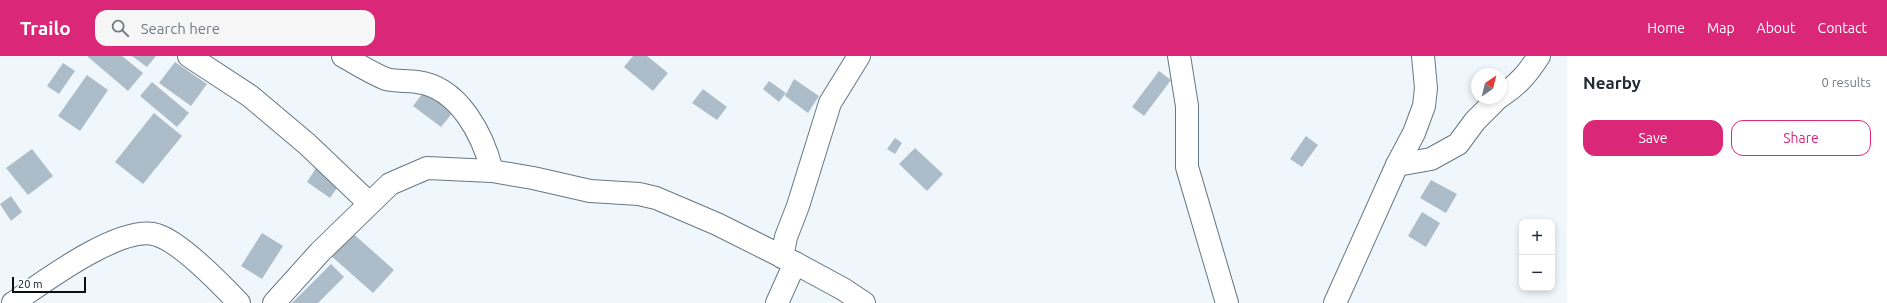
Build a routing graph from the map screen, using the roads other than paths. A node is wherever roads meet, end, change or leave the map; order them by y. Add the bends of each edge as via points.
1 (189, 56) edge
2 (343, 56) edge
3 (859, 56) edge
4 (1179, 56) edge
5 (1423, 56) edge
6 (1539, 56) edge
7 (1507, 92) edge
8 (1492, 104) edge
9 (1397, 164) junction
10 (492, 171) junction
11 (369, 203) junction
12 (789, 260) junction
13 (13, 303) edge
14 (239, 303) edge
15 (274, 303) edge
16 (777, 303) edge
17 (864, 303) edge
18 (1227, 303) edge
19 (1335, 303) edge

1 - 11 street via 250,96 307,144
2 - 10 street via 386,78 399,82 417,82 445,94 460,107 481,138
3 - 12 street via 830,103 786,237
4 - 18 street via 1187,106 1187,167
5 - 9 street via 1426,88 1424,106 1414,133
6 - 7 street via 1528,74
8 - 9 street via 1458,144 1431,159
9 - 19 street
10 - 11 street via 427,168 390,184
10 - 12 street via 590,191 639,194 656,198 717,224
11 - 15 street
12 - 16 street
12 - 17 street via 842,288
13 - 14 street via 79,259 136,234 156,234 178,247

